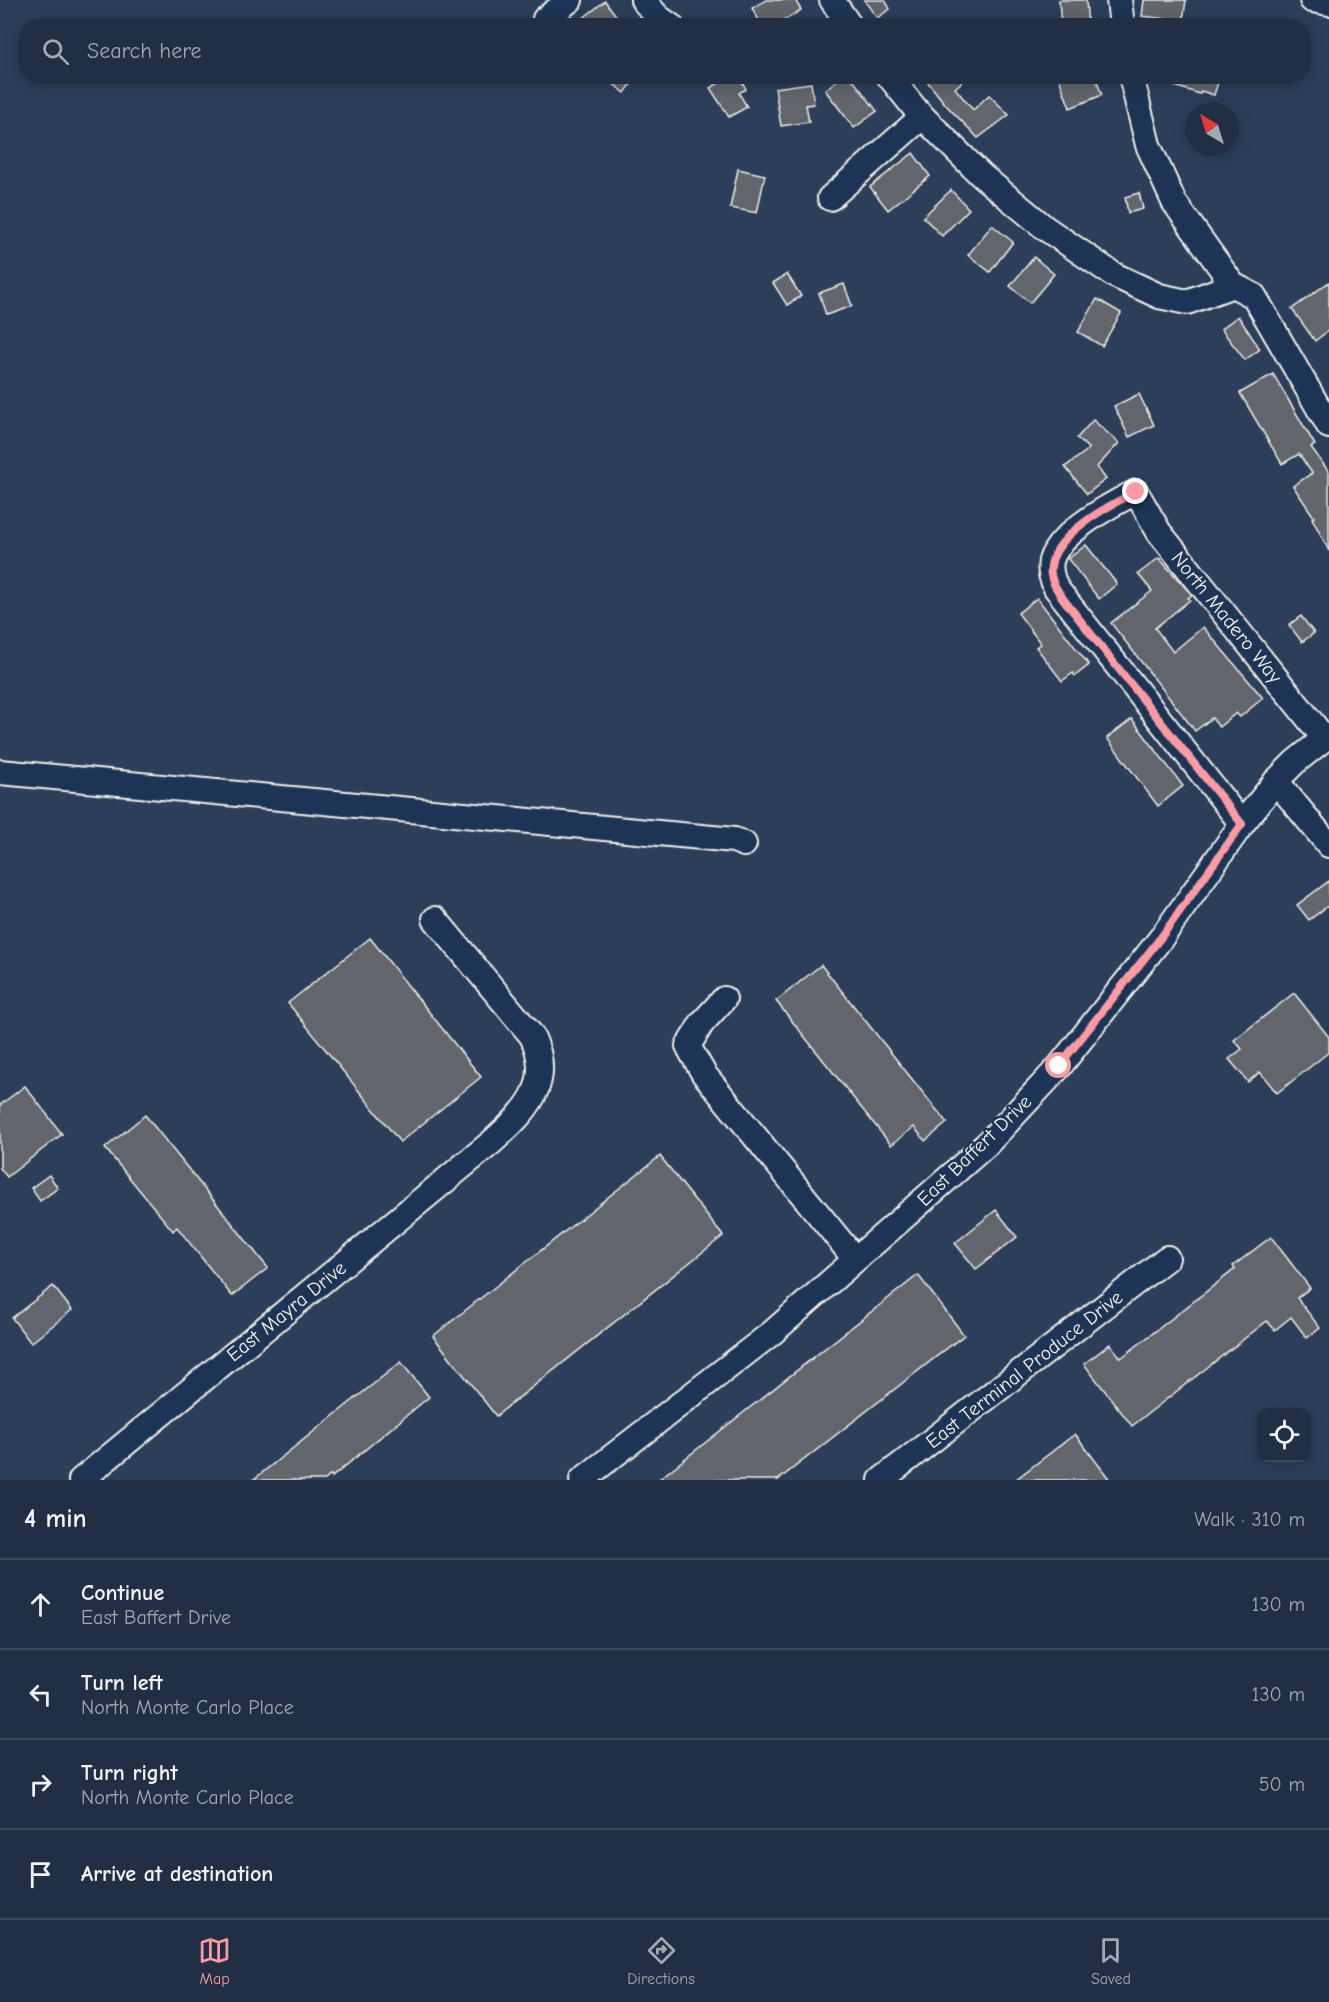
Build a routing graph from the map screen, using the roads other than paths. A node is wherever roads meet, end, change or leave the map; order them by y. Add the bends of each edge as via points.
1 (570, 0) edge
2 (643, 0) edge
3 (832, 0) edge
4 (1119, 0) edge
5 (1312, 0) edge
6 (1329, 3) edge
7 (545, 18) edge
8 (659, 18) edge
9 (844, 18) edge
10 (1121, 18) edge
11 (895, 84) edge
12 (1133, 84) edge
13 (922, 117) junction
14 (830, 198) dead end
15 (1233, 285) junction
16 (1329, 426) edge
17 (1326, 736) edge
18 (0, 772) edge
19 (1276, 781) junction
20 (1242, 824) junction
21 (744, 844) dead end
22 (1329, 845) edge
23 (435, 919) dead end
24 (724, 999) dead end
25 (1167, 1258) dead end
26 (855, 1260) junction
27 (81, 1480) edge
28 (582, 1480) edge
29 (881, 1480) edge

1 - 7 street
2 - 8 street
3 - 9 street
4 - 10 street
5 - 6 street
11 - 13 street
12 - 15 street via 1148,145 1174,202
13 - 14 street
13 - 15 street via 981,176 1045,228 1114,275 1159,296 1187,302
15 - 16 street via 1254,296
17 - 19 street, East Baffert Drive
17 - 20 street, North Madero Way via 1160,532 1136,492 1070,534 1051,561 1051,576 1064,600
18 - 21 street via 734,840
19 - 20 street, East Baffert Drive
19 - 22 street
20 - 26 street, East Baffert Drive via 1162,936 1059,1066 987,1144
23 - 27 street, East Mayra Drive via 532,1036 541,1065 538,1089 517,1119 492,1142
24 - 26 street via 688,1046 704,1074
25 - 29 street, East Terminal Produce Drive
26 - 28 street, East Baffert Drive via 773,1332

